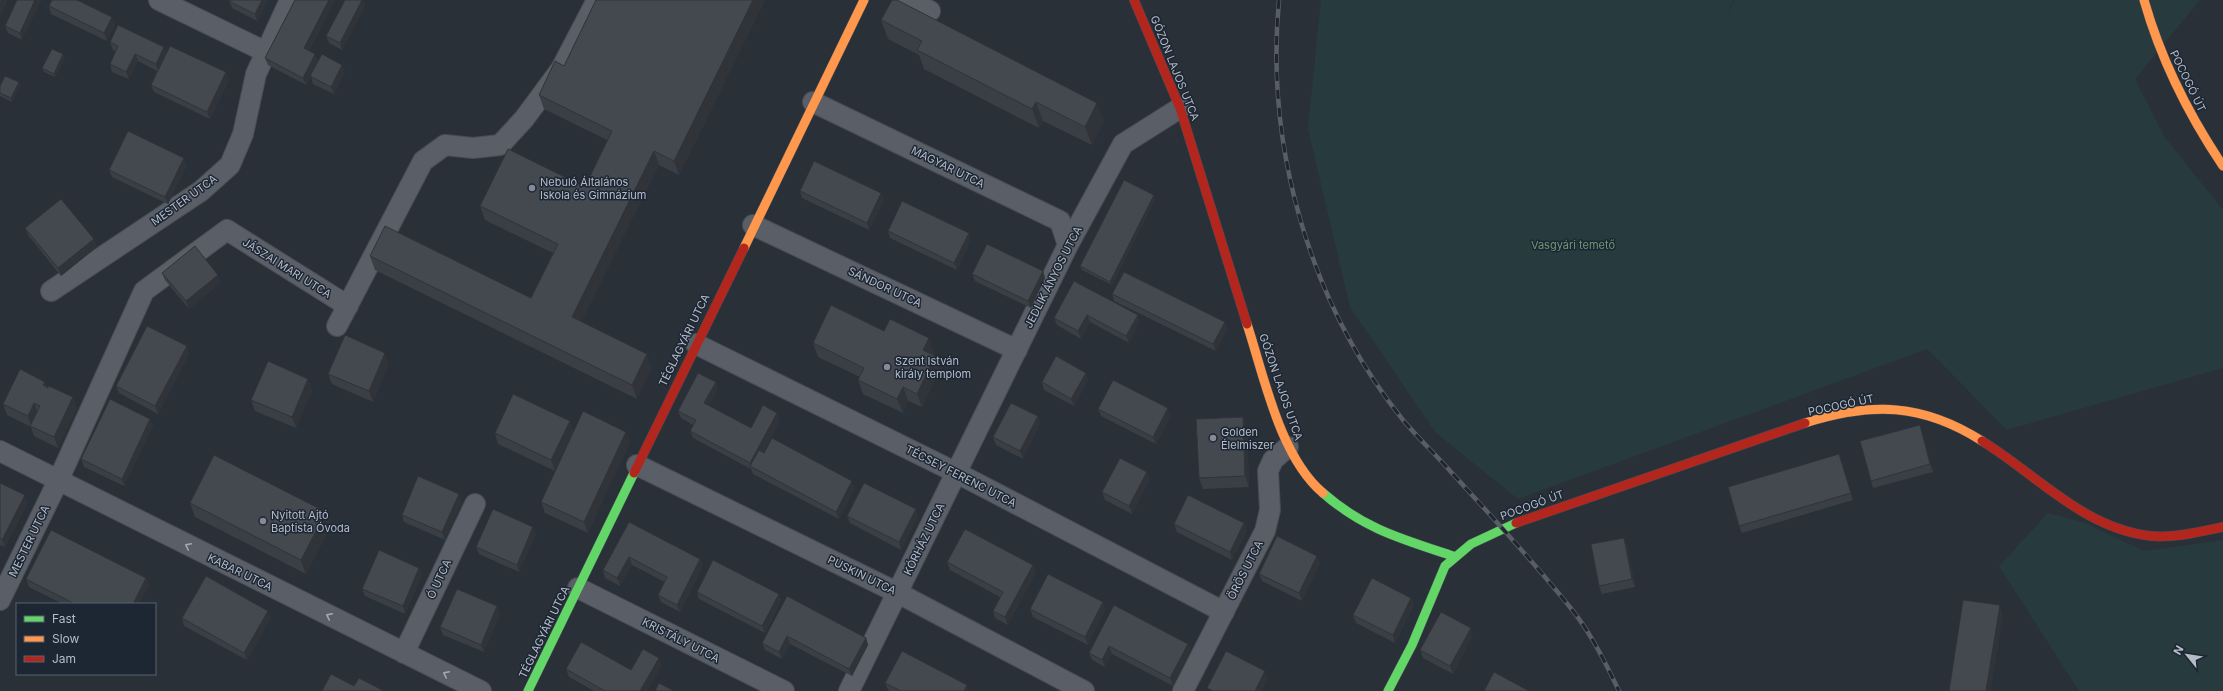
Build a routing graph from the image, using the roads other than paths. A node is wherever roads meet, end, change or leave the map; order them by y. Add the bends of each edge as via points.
1 (158, 0) edge
2 (290, 0) edge
3 (597, 0) edge
4 (864, 0) edge
5 (907, 0) edge
6 (1134, 0) edge
7 (2144, 0) edge
8 (930, 11) dead end
9 (266, 52) junction
10 (813, 102) junction
11 (1180, 108) junction
12 (2223, 166) edge
13 (753, 225) junction
14 (227, 230) joint
15 (1068, 246) junction
16 (51, 291) dead end
17 (348, 306) junction
18 (337, 326) dead end
19 (696, 344) junction
20 (1017, 350) junction
21 (1288, 447) junction
22 (0, 451) edge
23 (637, 465) junction
24 (957, 473) junction
25 (58, 482) junction
26 (475, 504) dead end
27 (2223, 527) edge
28 (1453, 556) junction
29 (578, 588) junction
30 (898, 593) junction
31 (0, 600) edge
32 (1224, 612) junction
33 (404, 653) junction
34 (480, 691) edge
35 (528, 691) edge
36 (784, 691) edge
37 (849, 691) edge
38 (1084, 691) edge
39 (1183, 691) edge
40 (1388, 691) edge

1 - 9 street
2 - 9 street, MESTER UTCA
3 - 17 street via 561,69 500,145 473,148 445,145 423,161
4 - 10 street, TÉGLAGYÁRI UTCA
5 - 8 street
6 - 11 street, GÓZON LAJOS UTCA
7 - 12 street, POCOGÓ ÚT via 2170,76 2200,133
9 - 16 street, MESTER UTCA via 256,74 243,134 230,165 201,191
10 - 13 street, TÉGLAGYÁRI UTCA
10 - 15 street, MAGYAR UTCA via 1060,221
11 - 15 street, JEDLIK ÁNYOS UTCA via 1123,144
11 - 21 street, GÓZON LAJOS UTCA
13 - 19 street, TÉGLAGYÁRI UTCA
13 - 20 street, SÁNDOR UTCA
14 - 17 street, JÁSZAI MARI UTCA
14 - 25 street, MESTER UTCA via 144,291
15 - 20 street, JEDLIK ÁNYOS UTCA
17 - 18 street
19 - 23 street, TÉGLAGYÁRI UTCA
19 - 24 street, TÉCSEY FERENC UTCA
20 - 24 street, JEDLIK ÁNYOS UTCA
21 - 28 street, GÓZON LAJOS UTCA via 1313,485 1342,510 1381,532
21 - 32 street, ÖRÖS UTCA via 1272,460 1268,471 1270,510 1265,531
22 - 25 street, KABAR UTCA
23 - 29 street, TÉGLAGYÁRI UTCA
23 - 30 street, PUSKIN UTCA
24 - 30 street, KÓRHÁZ UTCA
24 - 32 street, TÉCSEY FERENC UTCA
25 - 31 street, MESTER UTCA
33 -> 25 street, KABAR UTCA
26 - 33 street, Ó UTCA
27 - 28 street, POCOGÓ ÚT via 2188,536 2163,538 2141,536 2114,528 2066,503 2029,472 1960,427 1938,416 1883,408 1857,411 1792,428 1610,490 1502,528 1475,540
28 - 40 street via 1436,584 1412,645
29 - 35 street, TÉGLAGYÁRI UTCA
29 - 36 street, KRISTÁLY UTCA
30 - 37 street, KÓRHÁZ UTCA
30 - 38 street, PUSKIN UTCA
32 - 39 street, ÖRÖS UTCA
34 -> 33 street, KABAR UTCA

